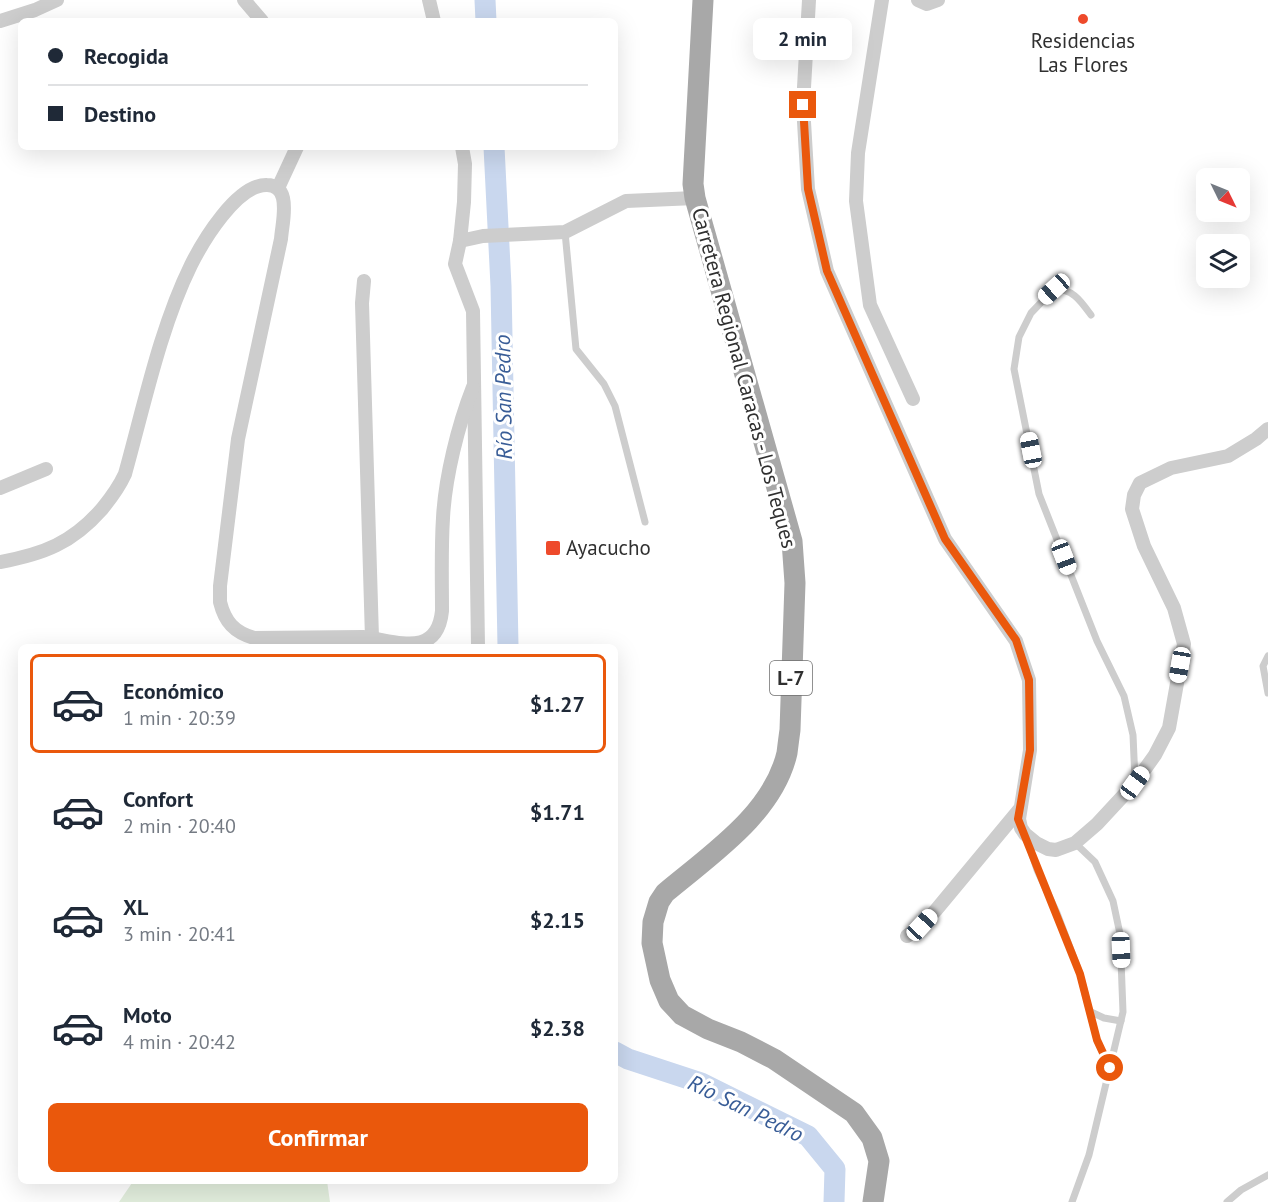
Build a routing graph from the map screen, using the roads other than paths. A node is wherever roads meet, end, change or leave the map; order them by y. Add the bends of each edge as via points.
1 (57, 0) edge
2 (244, 0) edge
3 (429, 0) edge
4 (703, 0) edge
5 (809, 0) edge
6 (882, 0) edge
7 (918, 0) edge
8 (938, 0) edge
9 (259, 18) edge
10 (433, 18) edge
11 (0, 21) edge
12 (296, 150) edge
13 (463, 150) edge
14 (278, 189) junction
15 (695, 198) junction
16 (566, 232) junction
17 (460, 241) junction
18 (364, 281) dead end
19 (1091, 315) dead end
20 (473, 387) junction
21 (913, 399) dead end
22 (1268, 429) edge
23 (46, 469) dead end
24 (0, 488) edge
25 (645, 522) dead end
26 (0, 562) edge
27 (372, 638) junction
28 (397, 644) edge
29 (414, 644) edge
30 (478, 644) edge
31 (1268, 656) edge
32 (1268, 693) edge
33 (1135, 783) junction
34 (1019, 810) junction
35 (1025, 834) junction
36 (1075, 843) junction
37 (907, 936) dead end
38 (1090, 1012) junction
39 (1121, 1021) junction
40 (1110, 1068) junction
41 (1268, 1175) edge
42 (873, 1202) edge
43 (1072, 1202) edge
44 (1227, 1202) edge

1 - 11 street
2 - 9 street
3 - 10 street
4 - 15 main road, Carretera Regional Caracas - Los Teques / L-7
5 - 34 street via 803,105 808,189 827,271 945,539 1016,640 1029,680 1030,750
6 - 21 street via 858,153 856,201 870,305
7 - 8 street via 927,4
12 - 14 street
13 - 17 street
14 - 26 street via 262,185 242,194 192,264 171,312 125,474 111,498 88,525 58,546
14 - 27 street via 283,199 281,239 238,439 220,602 231,627 254,638
15 - 16 street via 626,201
15 - 42 main road, Carretera Regional Caracas - Los Teques / L-7 via 792,541 795,583 790,730 787,754 776,782 756,812 733,836 659,902 652,943 660,980 669,1001 682,1015 774,1059 854,1113 872,1138 879,1161
16 - 17 street via 483,236
16 - 25 lane via 576,349 604,384 615,406
17 - 20 street via 455,264 473,311
18 - 27 street
19 - 33 lane via 1073,292 1054,289 1031,313 1019,337 1014,369 1039,494 1097,640 1124,696 1133,735
20 - 29 street via 460,418 445,498 441,625 426,640
20 - 30 street
22 - 33 street via 1228,456 1171,468 1140,483 1134,495 1132,509 1144,546 1174,608 1184,644 1169,728
23 - 24 street
27 - 28 street
31 - 32 lane via 1263,666
33 - 36 street
34 - 35 street
34 - 37 street via 936,910
35 - 36 street via 1048,849
35 - 38 lane via 1080,974
36 - 39 lane via 1098,868 1117,918
38 - 39 lane
38 - 40 lane
39 - 40 lane
40 - 43 lane via 1089,1155
41 - 44 lane

